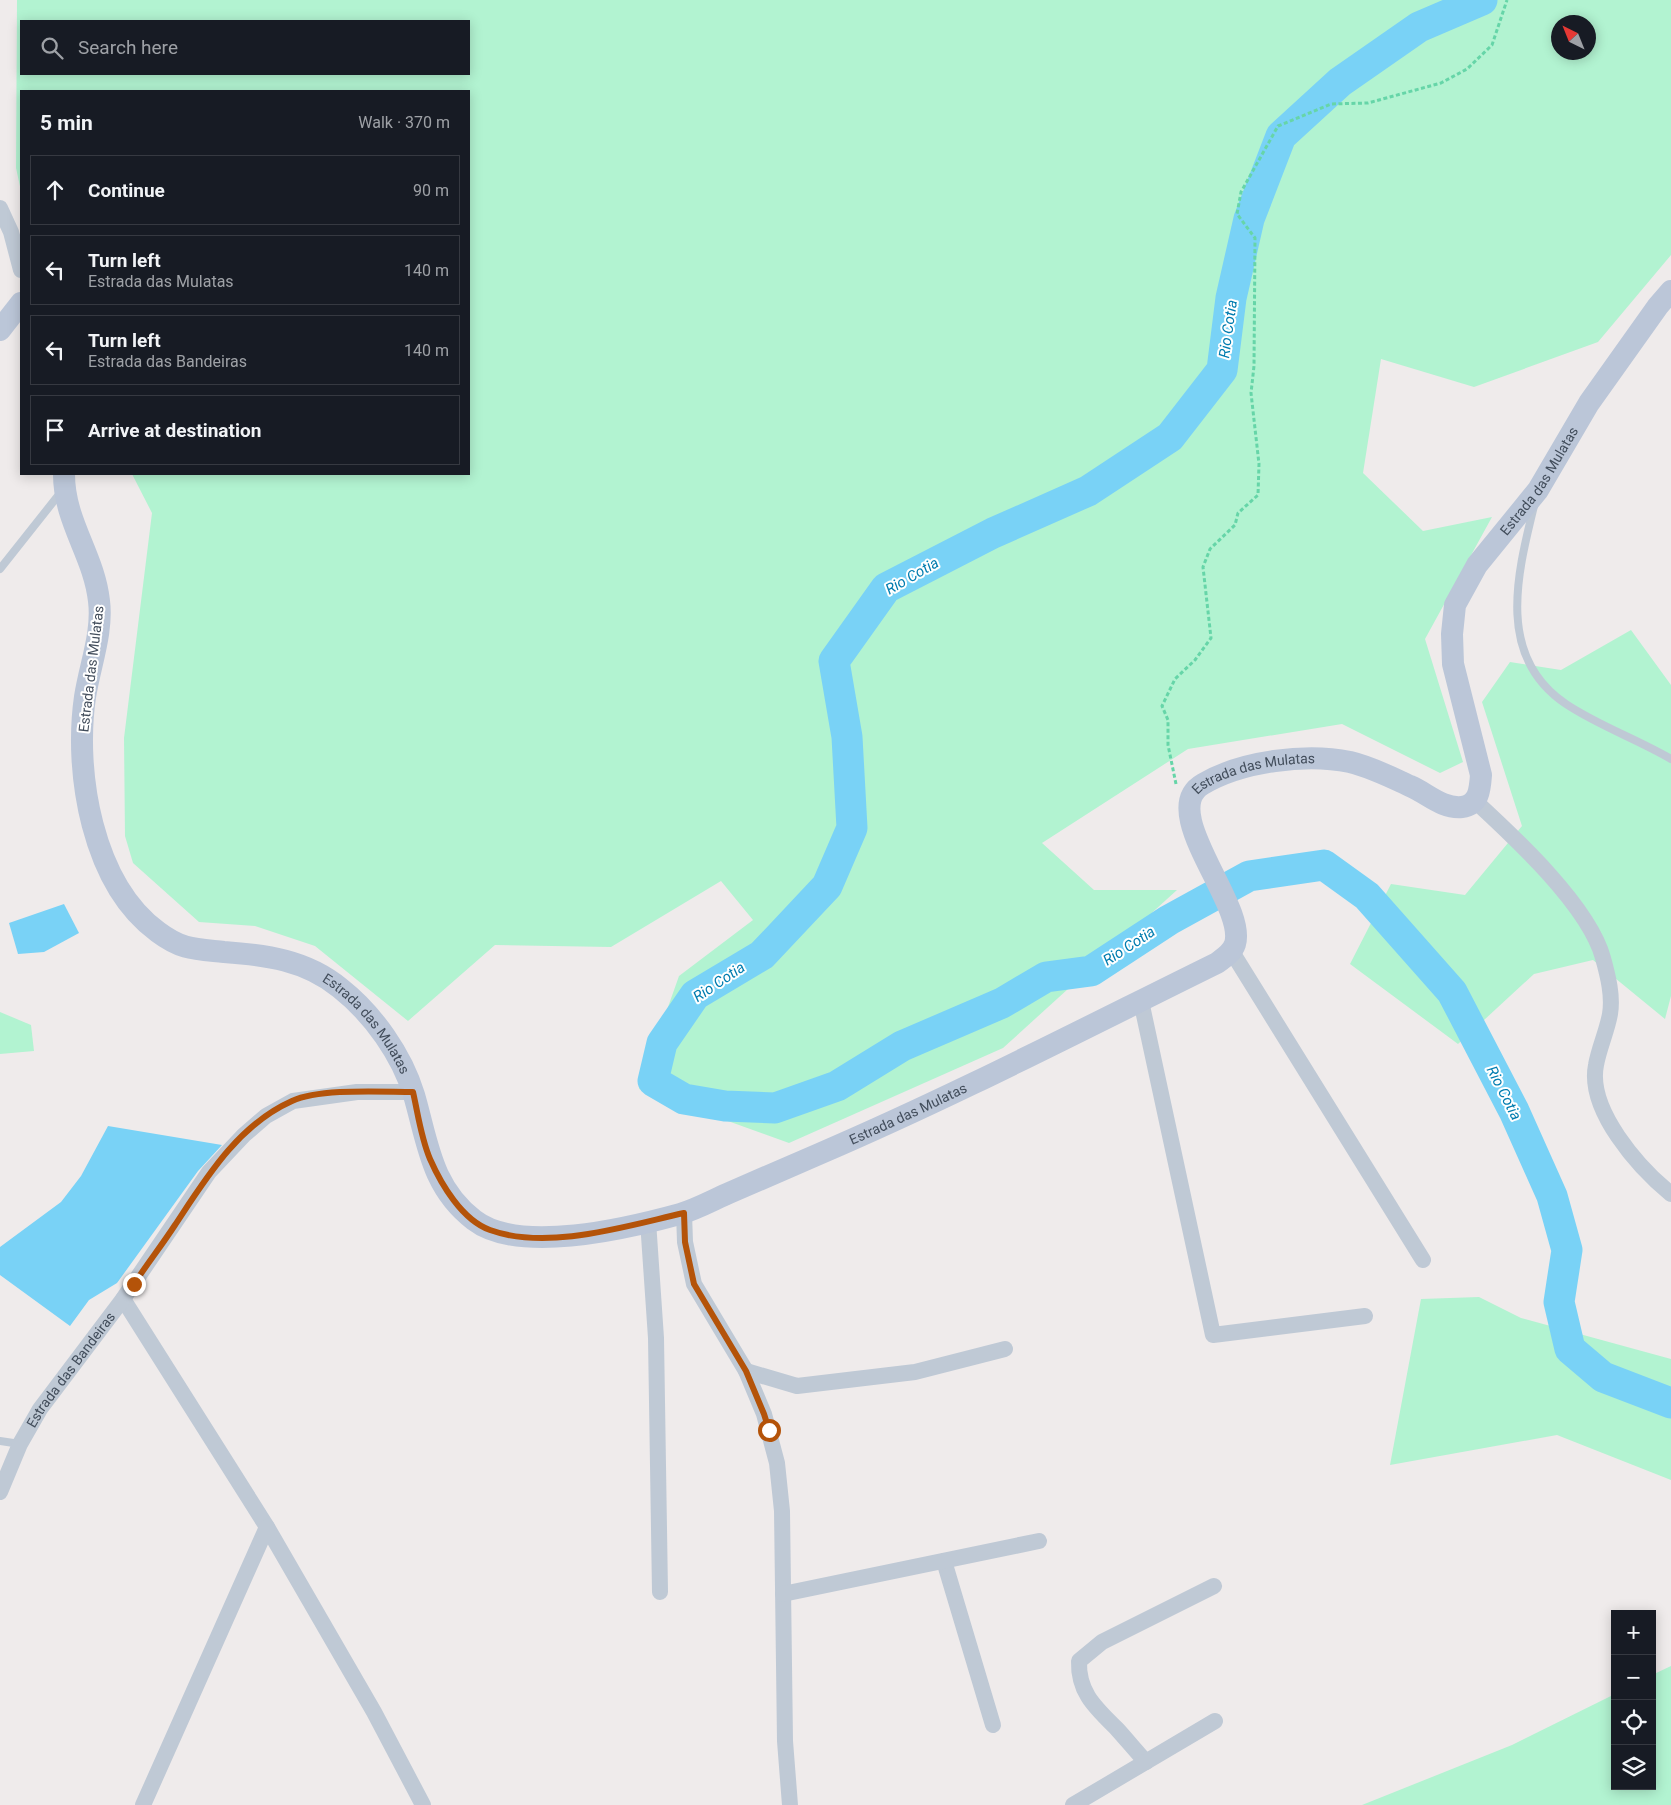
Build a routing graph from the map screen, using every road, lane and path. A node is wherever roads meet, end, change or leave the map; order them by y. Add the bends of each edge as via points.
1 (1507, 0) edge
2 (0, 208) edge
3 (20, 266) edge
4 (1671, 292) edge
5 (20, 304) edge
6 (0, 330) edge
7 (64, 481) edge
8 (1538, 490) junction
9 (0, 569) edge
10 (1671, 759) edge
11 (1202, 784) junction
12 (1475, 801) junction
13 (1232, 952) junction
14 (1141, 1001) junction
15 (413, 1092) junction
16 (1671, 1194) edge
17 (684, 1213) junction
18 (648, 1221) junction
19 (1424, 1260) dead end
20 (123, 1298) junction
21 (1365, 1316) dead end
22 (1005, 1349) dead end
23 (746, 1371) junction
24 (0, 1441) edge
25 (20, 1444) junction
26 (0, 1492) edge
27 (267, 1527) junction
28 (1039, 1541) dead end
29 (944, 1561) junction
30 (1214, 1586) dead end
31 (660, 1592) dead end
32 (783, 1594) junction
33 (1216, 1721) dead end
34 (993, 1725) dead end
35 (1146, 1762) junction
36 (143, 1805) edge
37 (424, 1805) edge
38 (790, 1805) edge
39 (1073, 1805) edge

1 - 11 path via 1492,44 1467,69 1441,83 1406,94 1368,103 1331,104 1278,126 1241,192 1236,214 1255,238 1251,393 1259,464 1258,495 1238,513 1235,525 1210,549 1203,567 1211,638 1175,679 1162,706 1168,720 1168,745 1175,784
2 - 3 street via 11,232
4 - 8 street, Estrada das Mulatas via 1589,403
5 - 6 street
7 - 9 lane
7 - 15 street, Estrada das Mulatas via 70,517 100,601 85,699 83,771 87,804 115,882 134,909 157,932 189,950 291,961 314,970 361,1006 396,1055
8 - 10 lane via 1523,554 1518,598 1518,628 1523,652 1534,674 1566,704
8 - 12 street, Estrada das Mulatas via 1477,565 1455,605 1453,664 1481,775
11 - 12 street, Estrada das Mulatas via 1271,761 1329,759 1375,770 1446,806 1463,807
11 - 13 street, Estrada das Mulatas via 1193,793 1188,807 1191,822 1234,926 1236,942
12 - 16 street via 1566,895 1589,928 1602,956 1610,990 1610,1013 1595,1067 1597,1094 1604,1115 1624,1144
13 - 14 street, Estrada das Mulatas via 1217,963
13 - 19 street
14 - 17 street, Estrada das Mulatas via 867,1133
14 - 21 street via 1213,1335
15 - 18 street, Estrada das Mulatas via 430,1158 441,1181 472,1218 489,1230 566,1238
15 - 20 street, Estrada das Bandeiras via 321,1095 293,1101 266,1116 209,1172
17 - 18 street, Estrada das Mulatas
17 - 23 street via 685,1242 694,1284
18 - 31 street via 656,1338
20 - 25 street, Estrada das Bandeiras via 40,1409
20 - 27 street
22 - 23 street via 915,1372 796,1386
23 - 32 street via 764,1414 777,1463 782,1511
24 - 25 lane
25 - 26 street, Estrada das Bandeiras
27 - 36 street
27 - 37 street
28 - 29 street
29 - 32 street
29 - 34 street
30 - 35 street via 1102,1642 1079,1661 1079,1675 1088,1698
32 - 38 street via 785,1740
33 - 35 street
35 - 39 street

